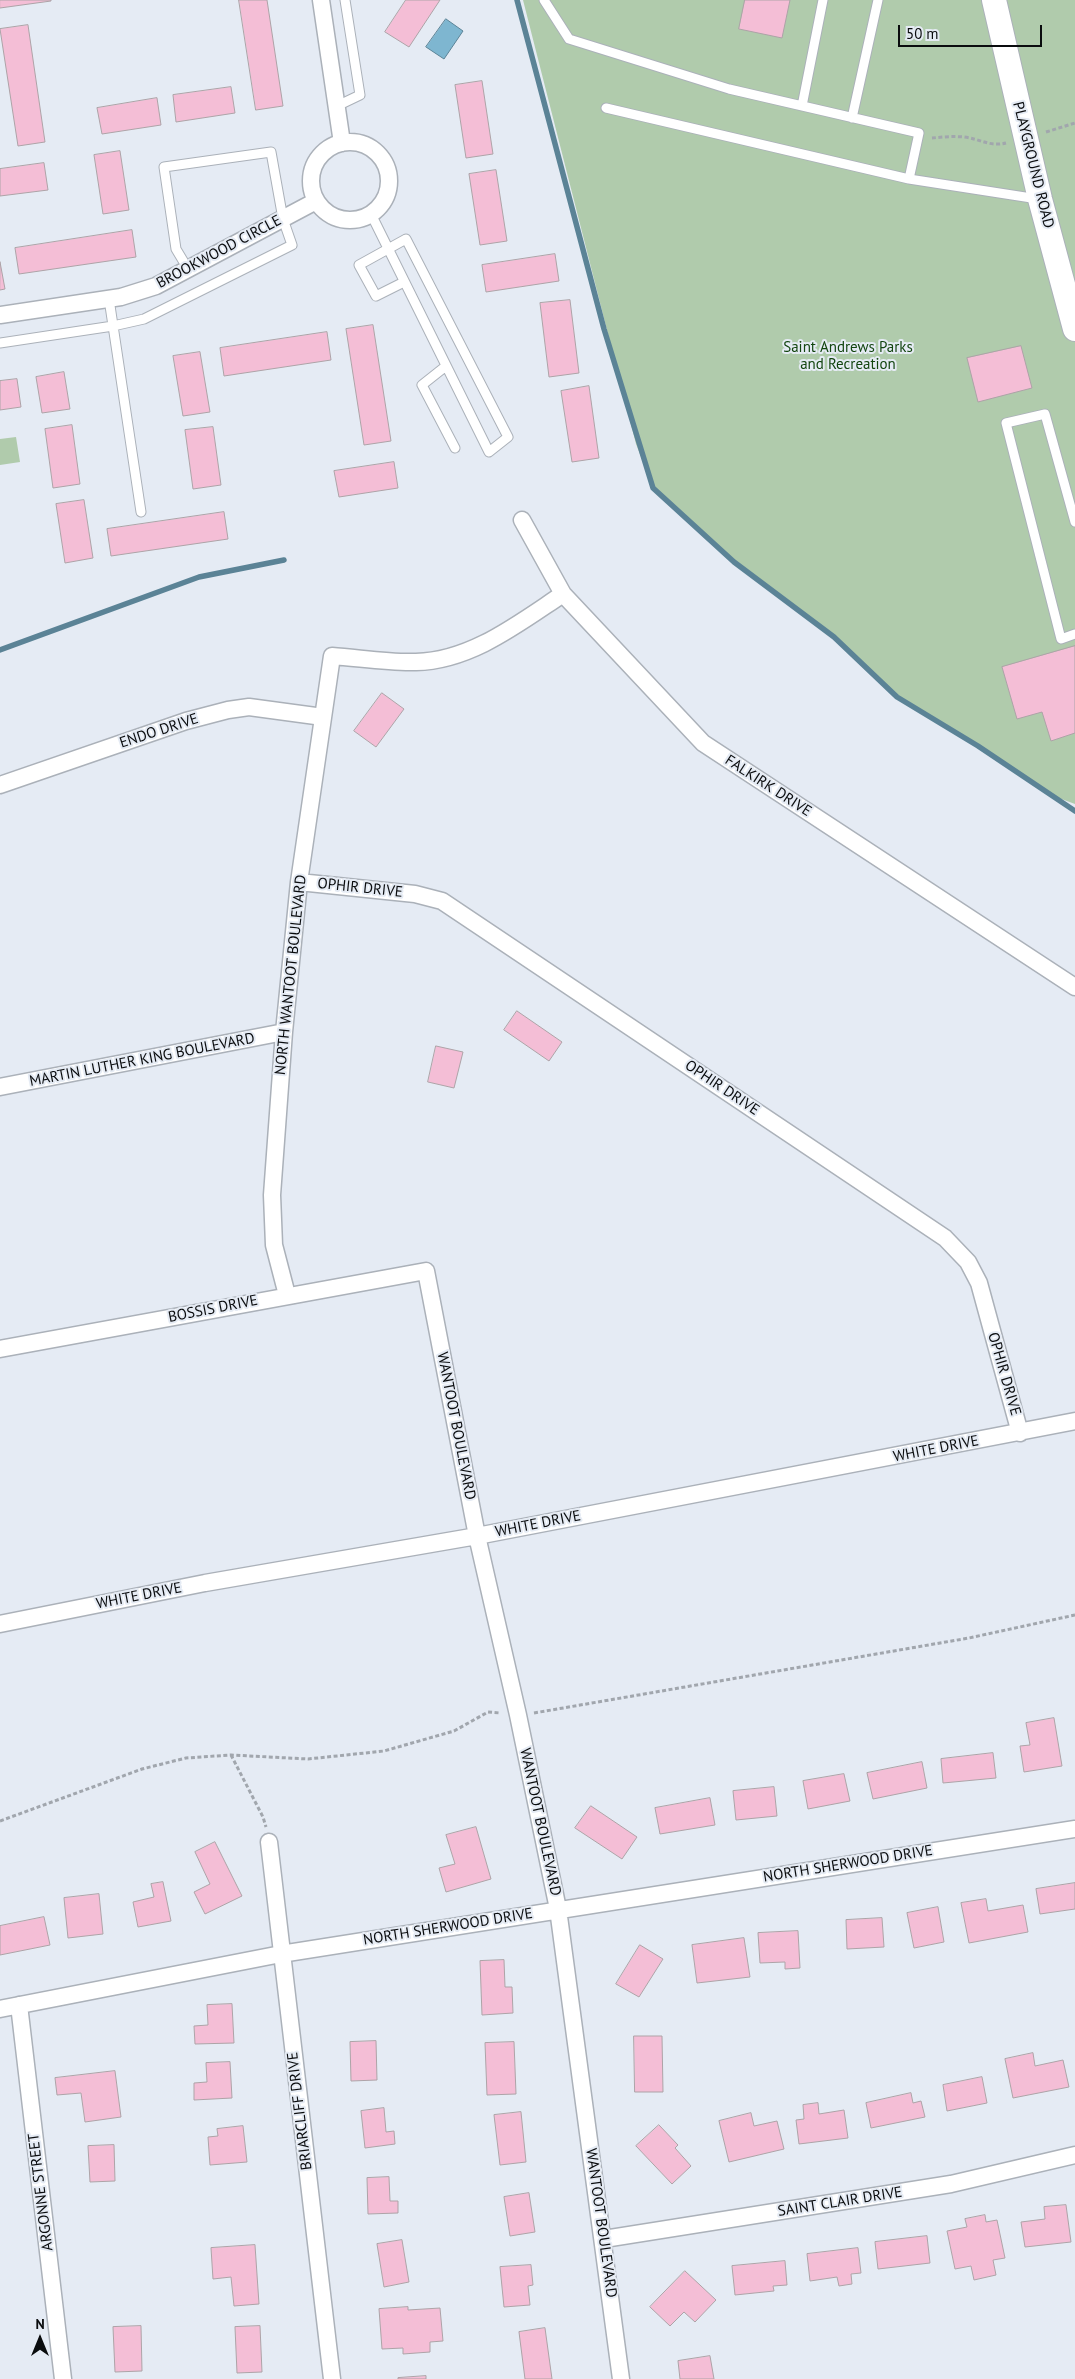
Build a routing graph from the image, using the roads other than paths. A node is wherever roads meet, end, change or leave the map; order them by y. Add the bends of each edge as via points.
1 (321, 0) edge
2 (345, 0) edge
3 (544, 0) edge
4 (823, 0) edge
5 (878, 0) edge
6 (994, 0) edge
7 (337, 106) junction
8 (802, 106) junction
9 (606, 108) dead end
10 (852, 118) junction
11 (342, 143) junction
12 (909, 179) junction
13 (1040, 200) junction
14 (316, 201) junction
15 (371, 214) junction
16 (283, 219) junction
17 (387, 248) junction
18 (188, 269) junction
19 (404, 282) junction
20 (109, 299) junction
21 (0, 315) edge
22 (113, 326) junction
23 (1075, 329) edge
24 (0, 343) edge
25 (446, 366) junction
26 (455, 448) dead end
27 (141, 512) dead end
28 (522, 520) dead end
29 (1075, 522) edge
30 (563, 594) junction
31 (1075, 634) edge
32 (323, 717) junction
33 (0, 785) edge
34 (299, 882) junction
35 (1075, 987) edge
36 (284, 1032) junction
37 (0, 1088) edge
38 (426, 1271) joint
39 (287, 1295) junction
40 (0, 1349) edge
41 (1075, 1421) edge
42 (1020, 1433) junction
43 (477, 1536) junction
44 (0, 1624) edge
45 (1075, 1829) edge
46 (269, 1842) road end
47 (558, 1909) junction
48 (281, 1954) junction
49 (19, 2005) junction
50 (0, 2009) edge
51 (1075, 2156) edge
52 (604, 2239) junction
53 (63, 2379) edge
54 (332, 2379) edge
55 (621, 2379) edge

1 - 7 street
2 - 7 lane via 360,96
3 - 8 lane via 569,39 729,89
4 - 8 lane
5 - 10 lane
6 - 13 main road, PLAYGROUND ROAD
7 - 11 street
8 - 10 lane
9 - 12 lane
10 - 12 lane via 918,133
11 - 14 street via 321,155 314,165 311,190
11 - 15 street via 369,147 387,167 387,194 381,206
12 - 13 lane
13 - 23 main road, PLAYGROUND ROAD
14 - 15 street via 324,211 341,219 359,220
14 - 16 street, BROOKWOOD CIRCLE
15 - 17 lane
16 - 18 street, BROOKWOOD CIRCLE
16 - 18 lane via 271,152 164,167 176,249
16 - 22 lane via 292,245 144,319
17 - 19 lane
17 - 19 lane via 359,265 376,296
17 - 25 lane via 406,239 508,436 489,452
18 - 20 street, BROOKWOOD CIRCLE via 156,286
19 - 25 lane
20 - 21 street, BROOKWOOD CIRCLE
20 - 22 lane
22 - 24 lane
22 - 27 lane
25 - 26 lane via 422,386
28 - 30 street, FALKIRK DRIVE
29 - 31 lane via 1046,414 1006,423 1061,639
30 - 32 street, NORTH WANTOOT BOULEVARD via 504,632 463,653 417,662 332,656
30 - 35 street, FALKIRK DRIVE via 703,743
32 - 33 street, ENDO DRIVE via 249,707 228,710 186,721
32 - 34 street, NORTH WANTOOT BOULEVARD
34 - 36 street, NORTH WANTOOT BOULEVARD
34 - 42 street, OPHIR DRIVE via 415,894 442,901 946,1238 968,1262 979,1283
36 - 37 street, MARTIN LUTHER KING BOULEVARD
36 - 39 street, NORTH WANTOOT BOULEVARD via 272,1194 274,1245
38 - 39 street, BOSSIS DRIVE
38 - 43 street, WANTOOT BOULEVARD
39 - 40 street, BOSSIS DRIVE
41 - 42 street, WHITE DRIVE
42 - 43 street, WHITE DRIVE
43 - 44 street, WHITE DRIVE via 205,1583
43 - 47 street, WANTOOT BOULEVARD
45 - 47 street, NORTH SHERWOOD DRIVE
46 - 48 street, BRIARCLIFF DRIVE
47 - 48 street, NORTH SHERWOOD DRIVE
47 - 52 street, WANTOOT BOULEVARD
48 - 49 street, NORTH SHERWOOD DRIVE
48 - 54 street, BRIARCLIFF DRIVE
49 - 50 street, NORTH SHERWOOD DRIVE
49 - 53 street, ARGONNE STREET
51 - 52 street, SAINT CLAIR DRIVE via 951,2184
52 - 55 street, WANTOOT BOULEVARD

